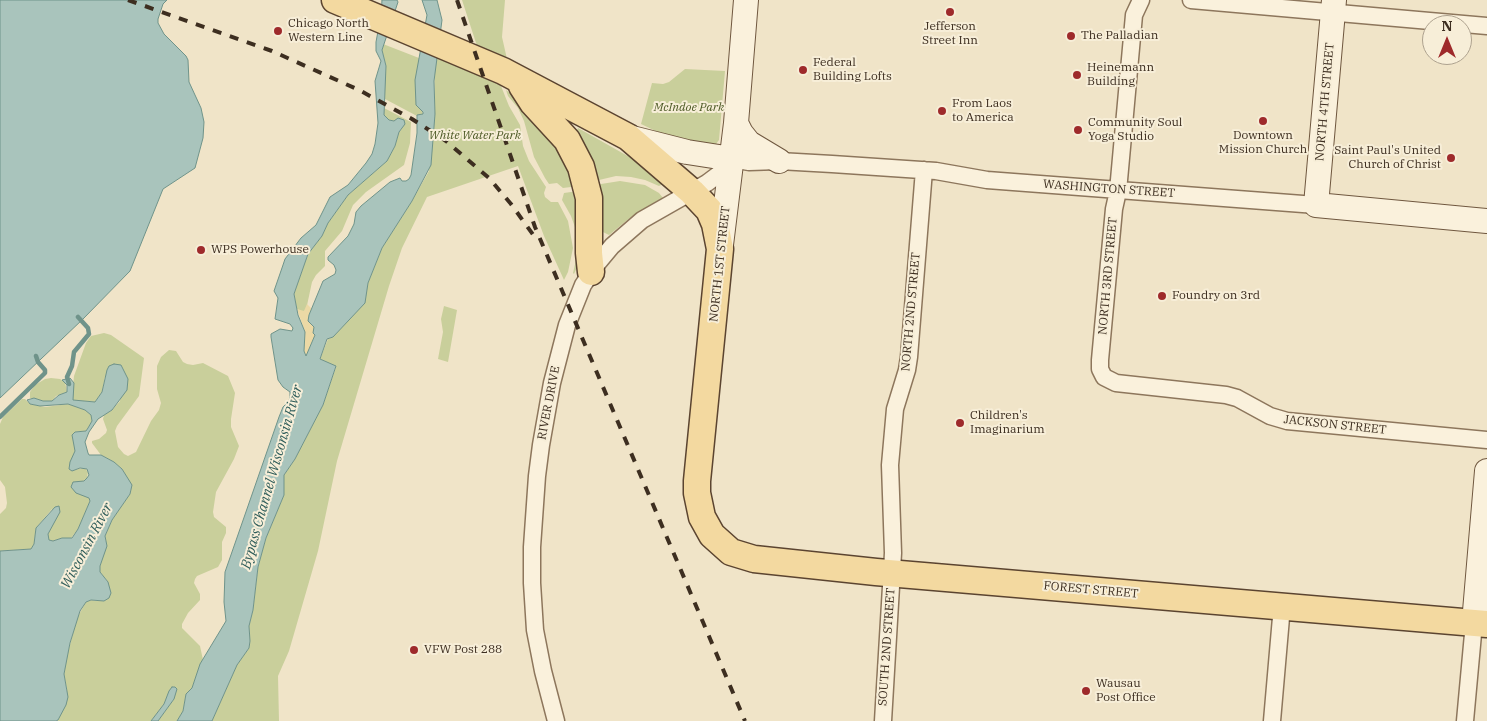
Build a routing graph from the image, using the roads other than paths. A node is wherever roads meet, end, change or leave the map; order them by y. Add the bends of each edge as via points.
1 (335, 0) edge
2 (746, 0) edge
3 (1141, 0) edge
4 (1191, 0) edge
5 (1334, 6) edge
6 (1487, 26) edge
7 (519, 79) junction
8 (736, 123) junction
9 (628, 136) junction
10 (732, 159) junction
11 (779, 162) junction
12 (924, 170) junction
13 (1118, 191) junction
14 (692, 192) junction
15 (1316, 205) junction
16 (1487, 221) edge
17 (720, 249) junction
18 (591, 272) junction
19 (1102, 374) joint
20 (1487, 440) edge
21 (1487, 471) edge
22 (708, 527) joint
23 (892, 573) junction
24 (1282, 606) junction
25 (1480, 623) edge
26 (556, 721) edge
27 (882, 721) edge
28 (1272, 721) edge
29 (1465, 721) edge

1 - 7 main road
2 - 8 main road, NORTH 1ST STREET
3 - 13 street, NORTH 3RD STREET via 1134,18
4 - 5 street
5 - 6 street
5 - 15 main road, NORTH 4TH STREET
7 - 9 main road
7 - 18 main road via 530,100 567,140 581,167 589,198
8 - 10 main road, NORTH 1ST STREET
8 - 11 main road via 749,143
9 - 10 main road via 687,152
9 - 14 main road
10 - 11 street, WASHINGTON STREET
10 - 14 street, RIVER DRIVE via 718,174
10 - 17 main road, NORTH 1ST STREET
11 - 12 street, WASHINGTON STREET
12 - 13 street, WASHINGTON STREET via 987,180
12 - 23 street, NORTH 2ND STREET via 909,358 896,409 891,455
13 - 15 street, WASHINGTON STREET
13 - 19 street, NORTH 3RD STREET via 1100,360
14 - 17 main road via 714,219
14 - 18 street, RIVER DRIVE via 630,229
15 - 16 main road, WASHINGTON STREET
17 - 22 main road, NORTH 1ST STREET via 697,480 699,506
18 - 26 street, RIVER DRIVE via 571,313 554,374 535,501 533,612 540,660
19 - 20 street, JACKSON STREET via 1116,383 1226,395 1287,422
21 - 25 main road
22 - 23 main road, FOREST STREET via 723,546 741,556
23 - 24 main road, FOREST STREET
23 - 27 street, SOUTH 2ND STREET
24 - 25 main road, FOREST STREET
24 - 28 street
25 - 29 street

